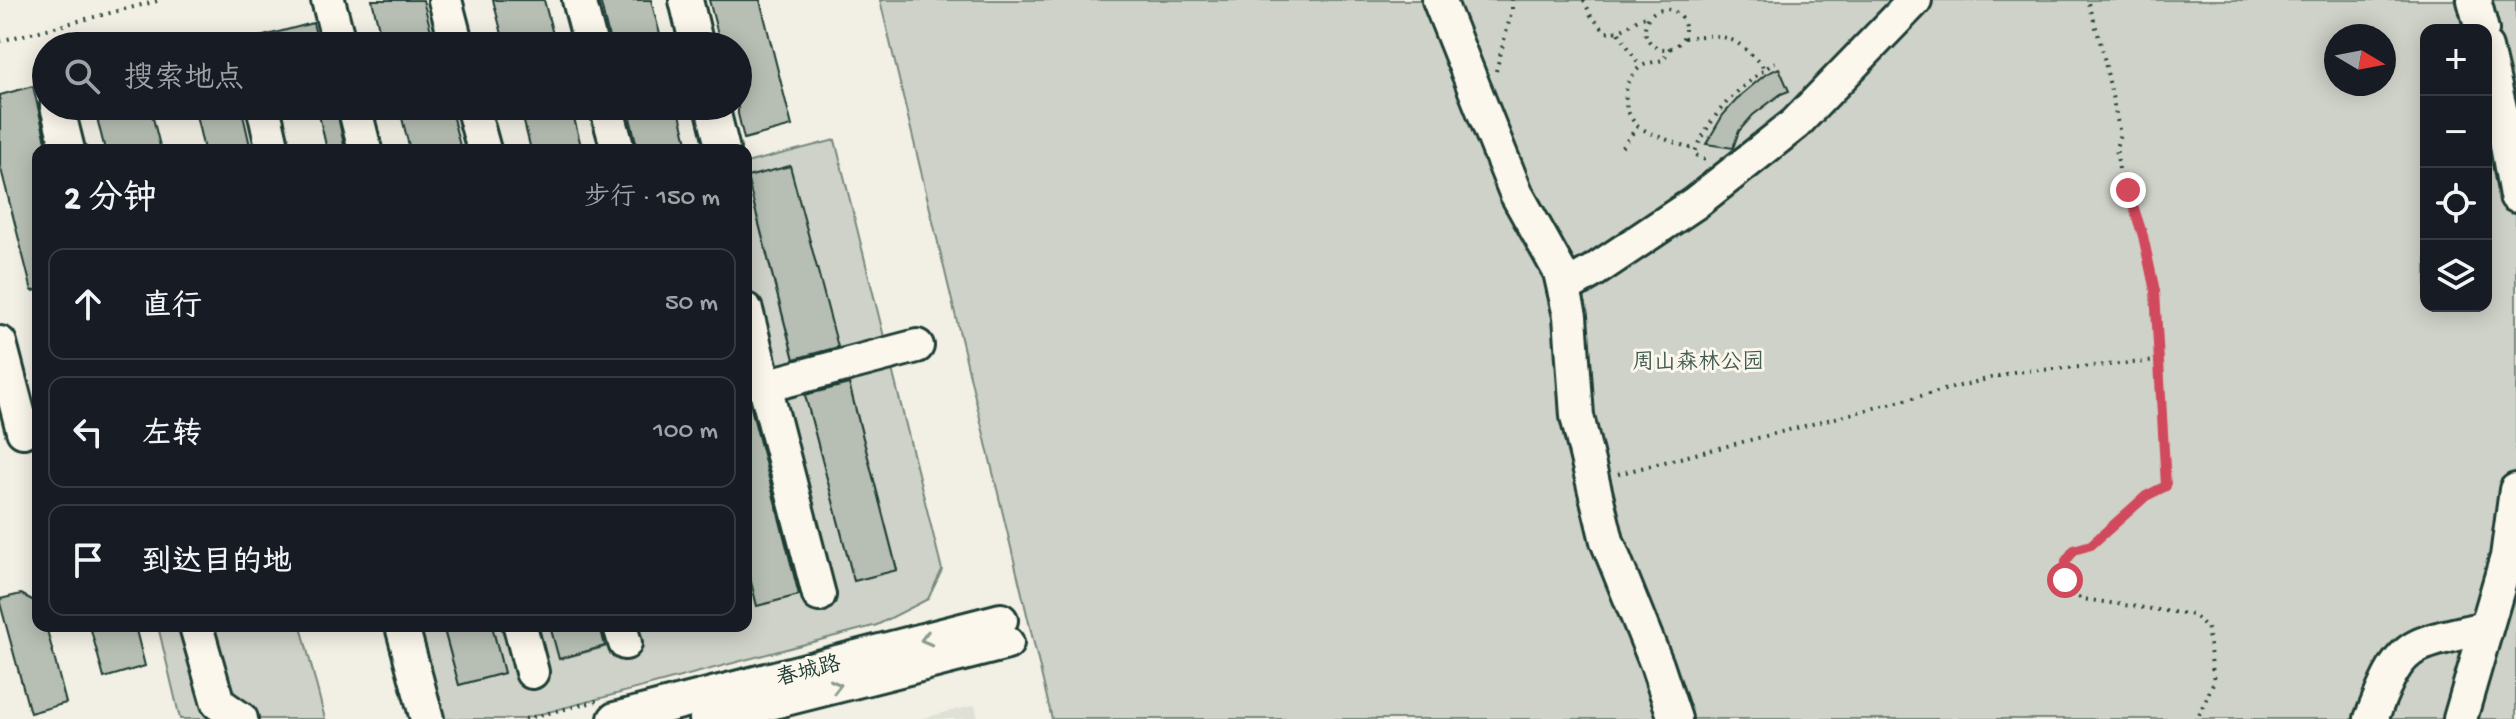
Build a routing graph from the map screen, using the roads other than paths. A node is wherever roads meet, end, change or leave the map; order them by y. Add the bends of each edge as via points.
1 (328, 0) edge
2 (445, 0) edge
3 (579, 0) edge
4 (686, 0) edge
5 (1439, 0) edge
6 (1915, 0) edge
7 (2474, 0) edge
8 (2480, 24) edge
9 (336, 32) edge
10 (453, 32) edge
11 (587, 32) edge
12 (694, 32) edge
13 (2492, 74) edge
14 (60, 120) edge
15 (266, 120) edge
16 (358, 120) edge
17 (476, 120) edge
18 (610, 120) edge
19 (716, 120) edge
20 (66, 144) edge
21 (272, 144) edge
22 (364, 144) edge
23 (482, 144) edge
24 (616, 144) edge
25 (722, 144) edge
26 (2516, 196) edge
27 (1564, 288) junction
28 (0, 343) edge
29 (752, 346) edge
30 (917, 346) dead end
31 (758, 382) edge
32 (20, 432) edge
33 (2516, 490) edge
34 (819, 595) dead end
35 (2485, 628) junction
36 (198, 632) edge
37 (404, 632) edge
38 (522, 632) edge
39 (532, 672) dead end
40 (241, 719) edge
41 (427, 719) edge
42 (615, 719) edge
43 (706, 719) edge
44 (1675, 719) edge
45 (2371, 719) edge
46 (2460, 719) edge

1 - 9 street
2 - 10 street
3 - 11 street
4 - 12 street
5 - 27 street via 1516,193
6 - 27 street via 1795,124 1695,203
7 - 8 street
13 - 26 street
14 - 20 street
15 - 21 street
16 - 22 street
17 - 23 street
18 - 24 street
19 - 25 street
27 - 44 street via 1577,416 1607,541
28 - 32 street
29 - 31 street
30 - 31 street
31 - 34 street
33 - 35 street via 2507,557
35 - 45 street via 2417,646 2400,661
35 - 46 street
36 - 40 street via 218,703
37 - 41 street
38 - 39 street
43 -> 42 street, 春城路 via 997,634

